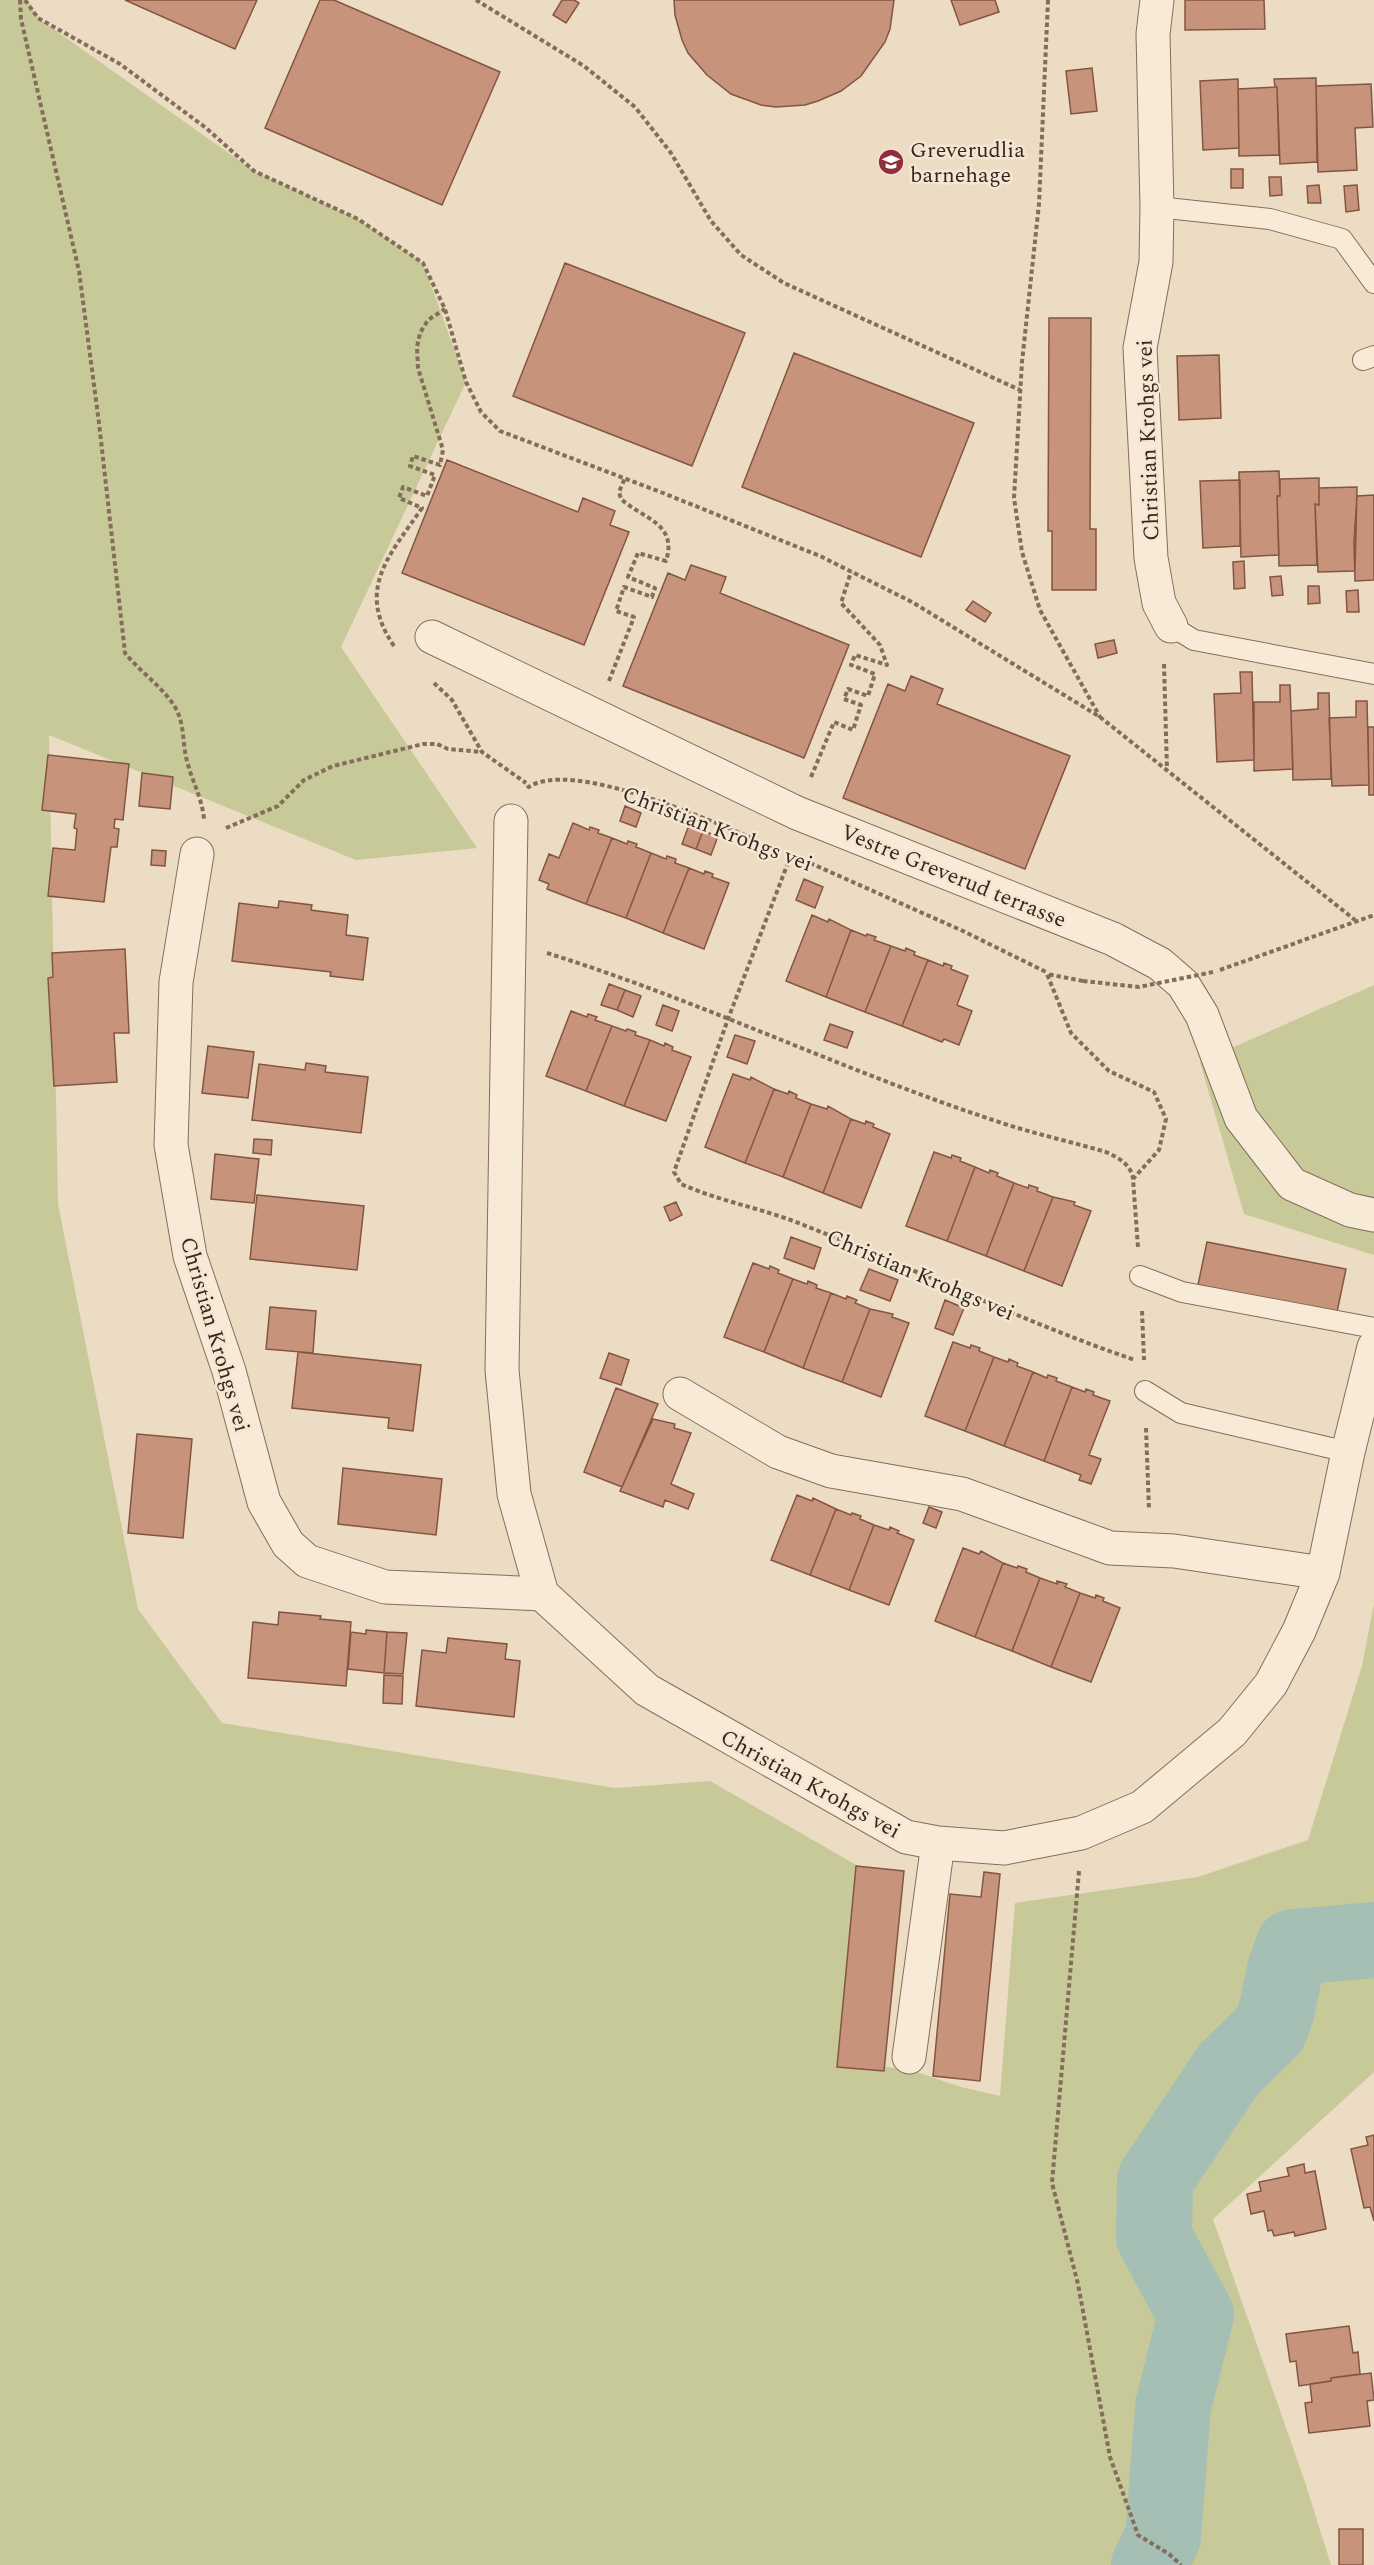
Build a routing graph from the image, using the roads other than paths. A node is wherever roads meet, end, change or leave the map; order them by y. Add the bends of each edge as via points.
1 (1157, 0) edge
2 (1157, 207) junction
3 (1374, 283) edge
4 (1171, 626) joint
5 (439, 640) road end
6 (1374, 674) edge
7 (511, 821) road end
8 (202, 844) road end
9 (1374, 1215) edge
10 (1140, 1276) road end
11 (1374, 1328) edge
12 (1374, 1347) edge
13 (1145, 1392) road end
14 (680, 1394) dead end
15 (1348, 1452) junction
16 (1323, 1573) junction
17 (542, 1594) junction
18 (938, 1843) junction
19 (909, 2057) dead end

1 - 2 street, Christian Krohgs vei via 1153,34
2 - 3 lane via 1270,219 1342,239
2 - 4 street, Christian Krohgs vei via 1156,262 1140,348 1151,558 1159,603
4 - 6 lane via 1194,640
5 - 9 street, Vestre Greverud terrasse via 798,813 1113,939 1160,964 1183,984 1202,1015 1240,1118 1292,1184 1350,1210
7 - 17 street via 502,1370 514,1494
8 - 17 street, Christian Krohgs vei via 176,982 171,1145 190,1256 229,1371 264,1502 288,1544 307,1562 385,1587
10 - 11 lane via 1182,1292
12 - 15 street, Christian Krohgs vei
13 - 15 lane via 1181,1413
14 - 16 street via 778,1452 831,1470 962,1494 1110,1548 1174,1551
15 - 16 street, Christian Krohgs vei
16 - 18 street, Christian Krohgs vei via 1271,1684 1232,1732 1142,1807 1081,1833 1004,1848
17 - 18 street, Christian Krohgs vei via 647,1690 906,1837
18 - 19 street

